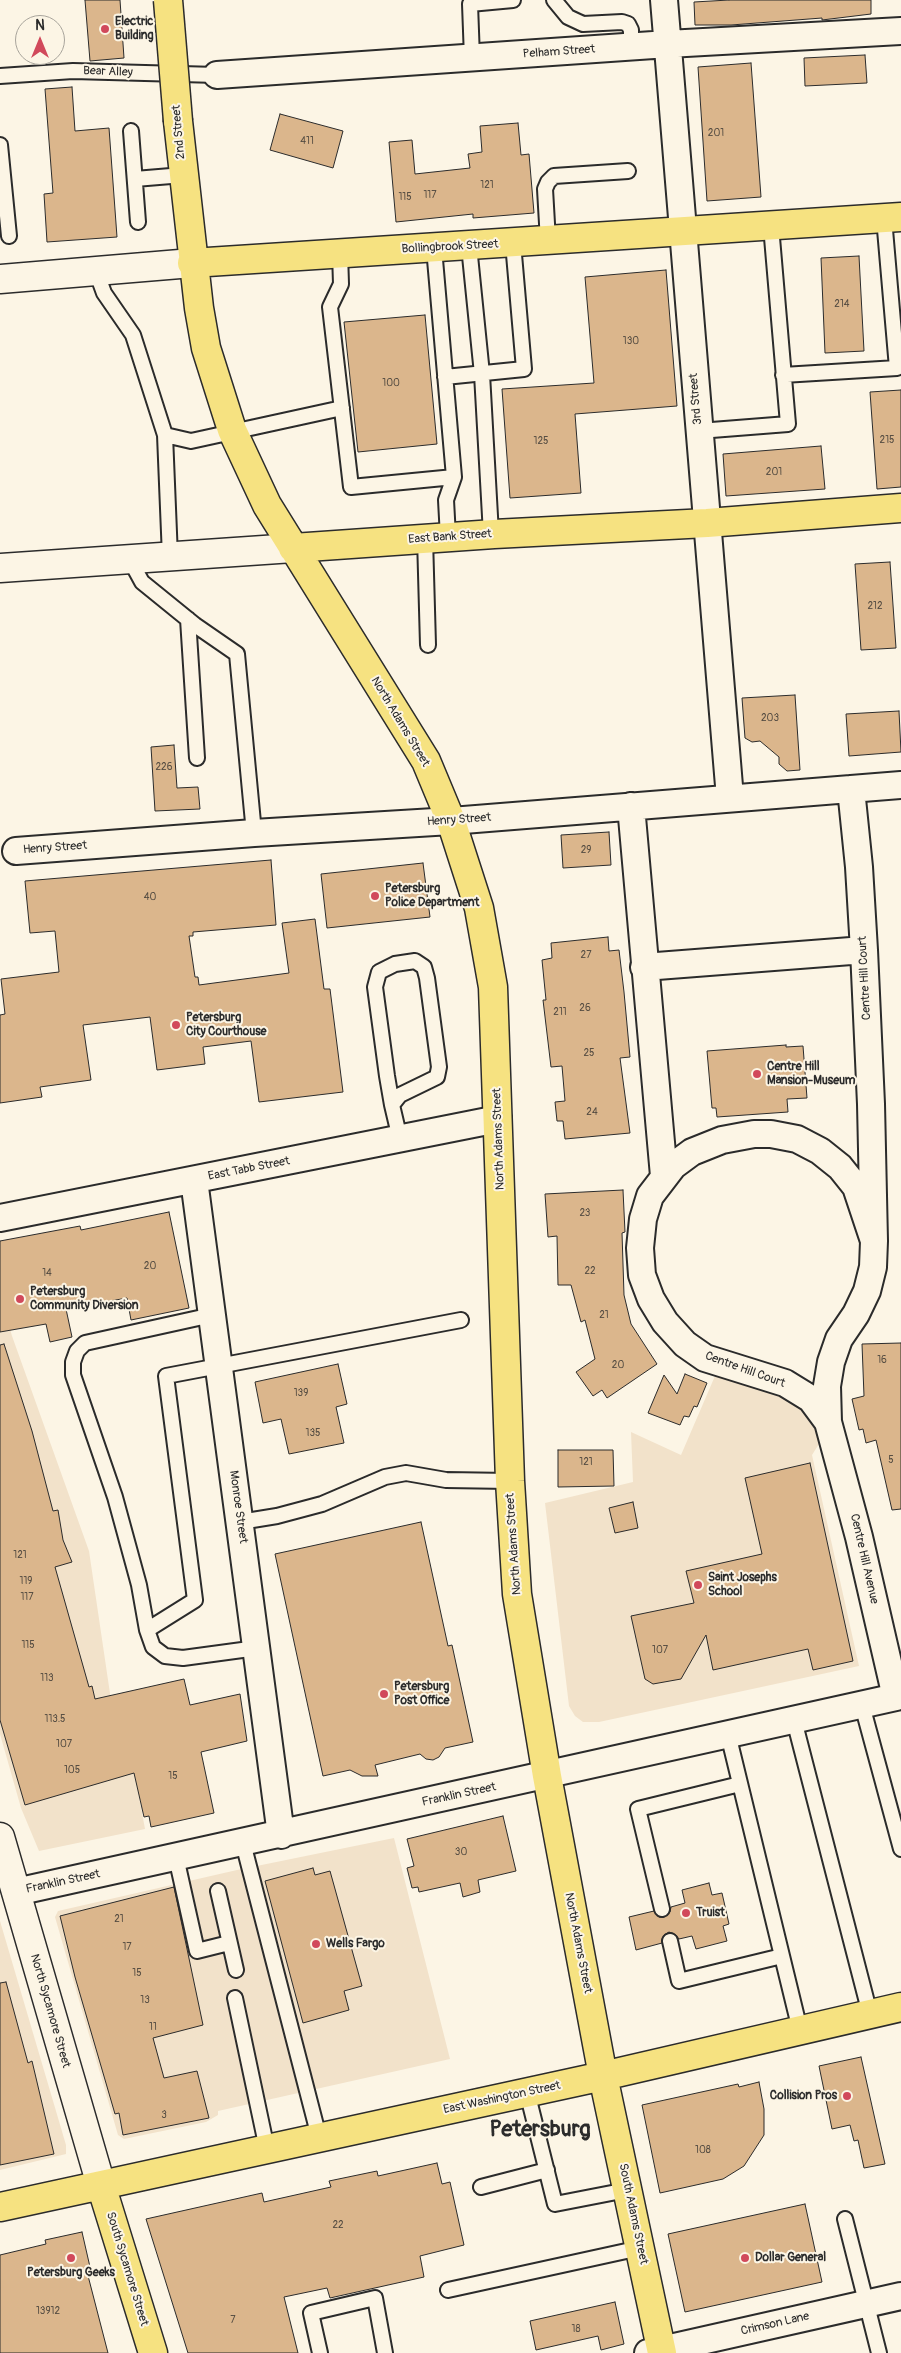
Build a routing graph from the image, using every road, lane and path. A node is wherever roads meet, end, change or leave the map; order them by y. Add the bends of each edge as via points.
1 (168, 0) edge
2 (513, 0) edge
3 (554, 0) edge
4 (664, 0) edge
5 (901, 31) edge
6 (668, 44) junction
7 (632, 46) junction
8 (472, 58) junction
9 (217, 75) joint
10 (0, 76) edge
11 (130, 131) dead end
12 (0, 145) edge
13 (628, 171) dead end
14 (183, 175) junction
15 (135, 179) junction
16 (892, 218) edge
17 (138, 222) dead end
18 (771, 226) junction
19 (682, 232) junction
20 (9, 236) dead end
21 (548, 241) junction
22 (513, 243) junction
23 (469, 246) junction
24 (434, 248) junction
25 (340, 253) junction
26 (192, 263) junction
27 (96, 271) junction
28 (0, 279) edge
29 (482, 374) junction
30 (784, 375) junction
31 (445, 377) junction
32 (342, 408) junction
33 (232, 430) junction
34 (699, 431) junction
35 (165, 435) junction
36 (454, 477) junction
37 (901, 508) edge
38 (706, 523) junction
39 (491, 534) junction
40 (436, 538) junction
41 (293, 548) junction
42 (170, 557) junction
43 (130, 560) junction
44 (0, 568) edge
45 (188, 619) junction
46 (428, 644) dead end
47 (197, 758) dead end
48 (901, 785) edge
49 (851, 789) junction
50 (730, 798) junction
51 (631, 806) junction
52 (451, 821) junction
53 (254, 833) junction
54 (16, 851) dead end
55 (864, 950) junction
56 (644, 967) junction
57 (392, 1105) junction
58 (498, 1119) junction
59 (400, 1139) junction
60 (664, 1176) junction
61 (194, 1180) junction
62 (0, 1218) edge
63 (874, 1241) junction
64 (212, 1315) junction
65 (461, 1320) dead end
66 (219, 1367) junction
67 (828, 1422) junction
68 (510, 1481) junction
69 (240, 1522) junction
70 (147, 1630) junction
71 (257, 1648) junction
72 (898, 1696) edge
73 (862, 1705) junction
74 (794, 1720) junction
75 (728, 1734) junction
76 (547, 1776) junction
77 (740, 1784) junction
78 (281, 1835) junction
79 (0, 1837) edge
80 (243, 1843) junction
81 (901, 1848) edge
82 (176, 1857) junction
83 (218, 1891) dead end
84 (16, 1892) junction
85 (662, 1909) dead end
86 (670, 1941) dead end
87 (230, 1943) junction
88 (782, 1956) junction
89 (236, 1970) dead end
90 (235, 1998) dead end
91 (901, 2007) edge
92 (870, 2014) junction
93 (800, 2030) junction
94 (603, 2076) junction
95 (527, 2092) junction
96 (319, 2137) junction
97 (266, 2149) junction
98 (547, 2170) junction
99 (101, 2185) junction
100 (481, 2186) dead end
101 (627, 2190) junction
102 (0, 2208) edge
103 (845, 2219) dead end
104 (640, 2248) junction
105 (448, 2290) dead end
106 (901, 2296) edge
107 (867, 2304) junction
108 (658, 2352) edge
109 (153, 2353) edge
110 (320, 2353) edge
111 (385, 2353) edge
112 (879, 2353) edge

1 - 14 main road, 2nd Street, bridge
2 - 8 lane via 470,4
3 - 7 lane via 574,21 583,24 628,24
4 - 6 street, 3rd Street
5 - 6 street, Pelham Street
6 - 7 street, Pelham Street
6 - 19 street, 3rd Street
7 - 8 street, Pelham Street
8 - 9 street, Pelham Street
9 - 10 lane, Bear Alley via 73,71
11 - 15 lane
12 - 20 lane
13 - 21 lane via 554,176 545,189
14 - 15 lane
14 - 26 main road, 2nd Street
15 - 17 lane
16 - 18 main road, Bollingbrook Street
16 - 30 lane via 896,368
18 - 19 main road, Bollingbrook Street
18 - 30 lane
19 - 21 main road, Bollingbrook Street
19 - 34 street, 3rd Street
21 - 22 main road, Bollingbrook Street
22 - 23 main road, Bollingbrook Street
22 - 29 lane via 524,369
23 - 24 main road, Bollingbrook Street
23 - 29 lane
24 - 25 main road, Bollingbrook Street
24 - 31 lane
25 - 26 main road, Bollingbrook Street
25 - 32 lane via 341,284 330,307
26 - 27 street, Bollingbrook Street
26 - 33 main road, North Adams Street via 206,348
27 - 28 street, Bollingbrook Street
27 - 35 lane via 104,293 133,335
29 - 31 lane
29 - 39 lane
30 - 34 lane via 788,424
31 - 36 lane
32 - 33 lane
32 - 36 lane via 351,487
33 - 35 lane via 192,441
33 - 41 main road, North Adams Street via 267,505
34 - 38 street, 3rd Street
35 - 42 lane
36 - 40 lane
37 - 38 main road, East Bank Street
38 - 39 main road, East Bank Street
38 - 50 street, 3rd Street
39 - 40 main road, East Bank Street
40 - 41 main road, East Bank Street
40 - 46 lane
41 - 42 street, East Bank Street
41 - 52 main road, North Adams Street via 426,761
42 - 43 street, East Bank Street
43 - 44 street, East Bank Street
43 - 45 lane via 142,582
45 - 47 lane
45 - 53 lane via 237,654
48 - 49 street, Henry Street
49 - 50 street, Henry Street
49 - 55 street, Centre Hill Court
50 - 51 street, Henry Street
51 - 52 street, Henry Street
51 - 56 street
52 - 53 street, Henry Street
52 - 58 main road, North Adams Street via 479,908 493,987
53 - 54 street, Henry Street
55 - 56 street
55 - 63 street, Centre Hill Court
56 - 60 street
57 - 57 lane via 400,1095 437,1077 439,1067 427,978 424,967 415,961 395,964 379,972 375,987
57 - 59 lane
58 - 59 street, East Tabb Street
58 - 68 main road, North Adams Street
59 - 61 street, East Tabb Street
60 - 63 street, Centre Hill Court via 692,1152 722,1140 754,1134 797,1139 840,1167 856,1187
60 - 67 street, Centre Hill Court via 650,1196 643,1219 640,1248 642,1274 651,1299 665,1322 685,1344 705,1358 785,1383 811,1399
61 - 62 street, East Tabb Street
61 - 64 street, Monroe Street
63 - 67 street, Centre Hill Court via 873,1267 867,1291 839,1339 831,1362 827,1386
64 - 66 street, Monroe Street
64 - 70 lane via 85,1343 76,1351 73,1362 73,1376 116,1497
65 - 66 lane
66 - 69 street, Monroe Street
66 - 70 lane via 166,1376 195,1600
67 - 72 street, Centre Hill Avenue via 860,1537
68 - 69 lane via 446,1480 406,1473 385,1477 322,1504
68 - 76 main road, North Adams Street via 518,1594
69 - 71 street, Monroe Street
70 - 71 lane via 154,1647 165,1656 183,1658
71 - 78 street, Monroe Street
72 - 73 street, Franklin Street
73 - 74 street, Franklin Street
73 - 81 lane
74 - 75 street, Franklin Street
74 - 92 lane
75 - 76 street, Franklin Street
75 - 77 lane
76 - 78 street, Franklin Street
76 - 94 main road, North Adams Street
77 - 85 lane via 638,1809
77 - 88 lane
78 - 80 street, Franklin Street
79 - 84 street, North Sycamore Street
80 - 82 street, Franklin Street
80 - 96 lane
82 - 84 street, Franklin Street
82 - 87 lane via 197,1951
83 - 87 lane
84 - 99 street, North Sycamore Street
86 - 88 lane via 679,1982
87 - 89 lane
88 - 93 lane
90 - 97 lane
91 - 92 main road, East Washington Street
92 - 93 main road, East Washington Street
93 - 94 main road, East Washington Street
94 - 95 main road, East Washington Street
94 - 101 main road, South Adams Street
95 - 96 main road, East Washington Street
95 - 98 lane
96 - 97 main road, East Washington Street
97 - 99 main road, East Washington Street
98 - 100 lane
98 - 101 lane via 556,2204
99 - 102 main road, East Washington Street
99 - 109 main road, South Sycamore Street
101 - 104 main road, South Adams Street
103 - 107 lane
104 - 105 lane
104 - 108 main road, South Adams Street
106 - 107 street, Crimson Lane
107 - 108 street, Crimson Lane
107 - 112 lane
110 - 111 lane via 312,2313 375,2298

